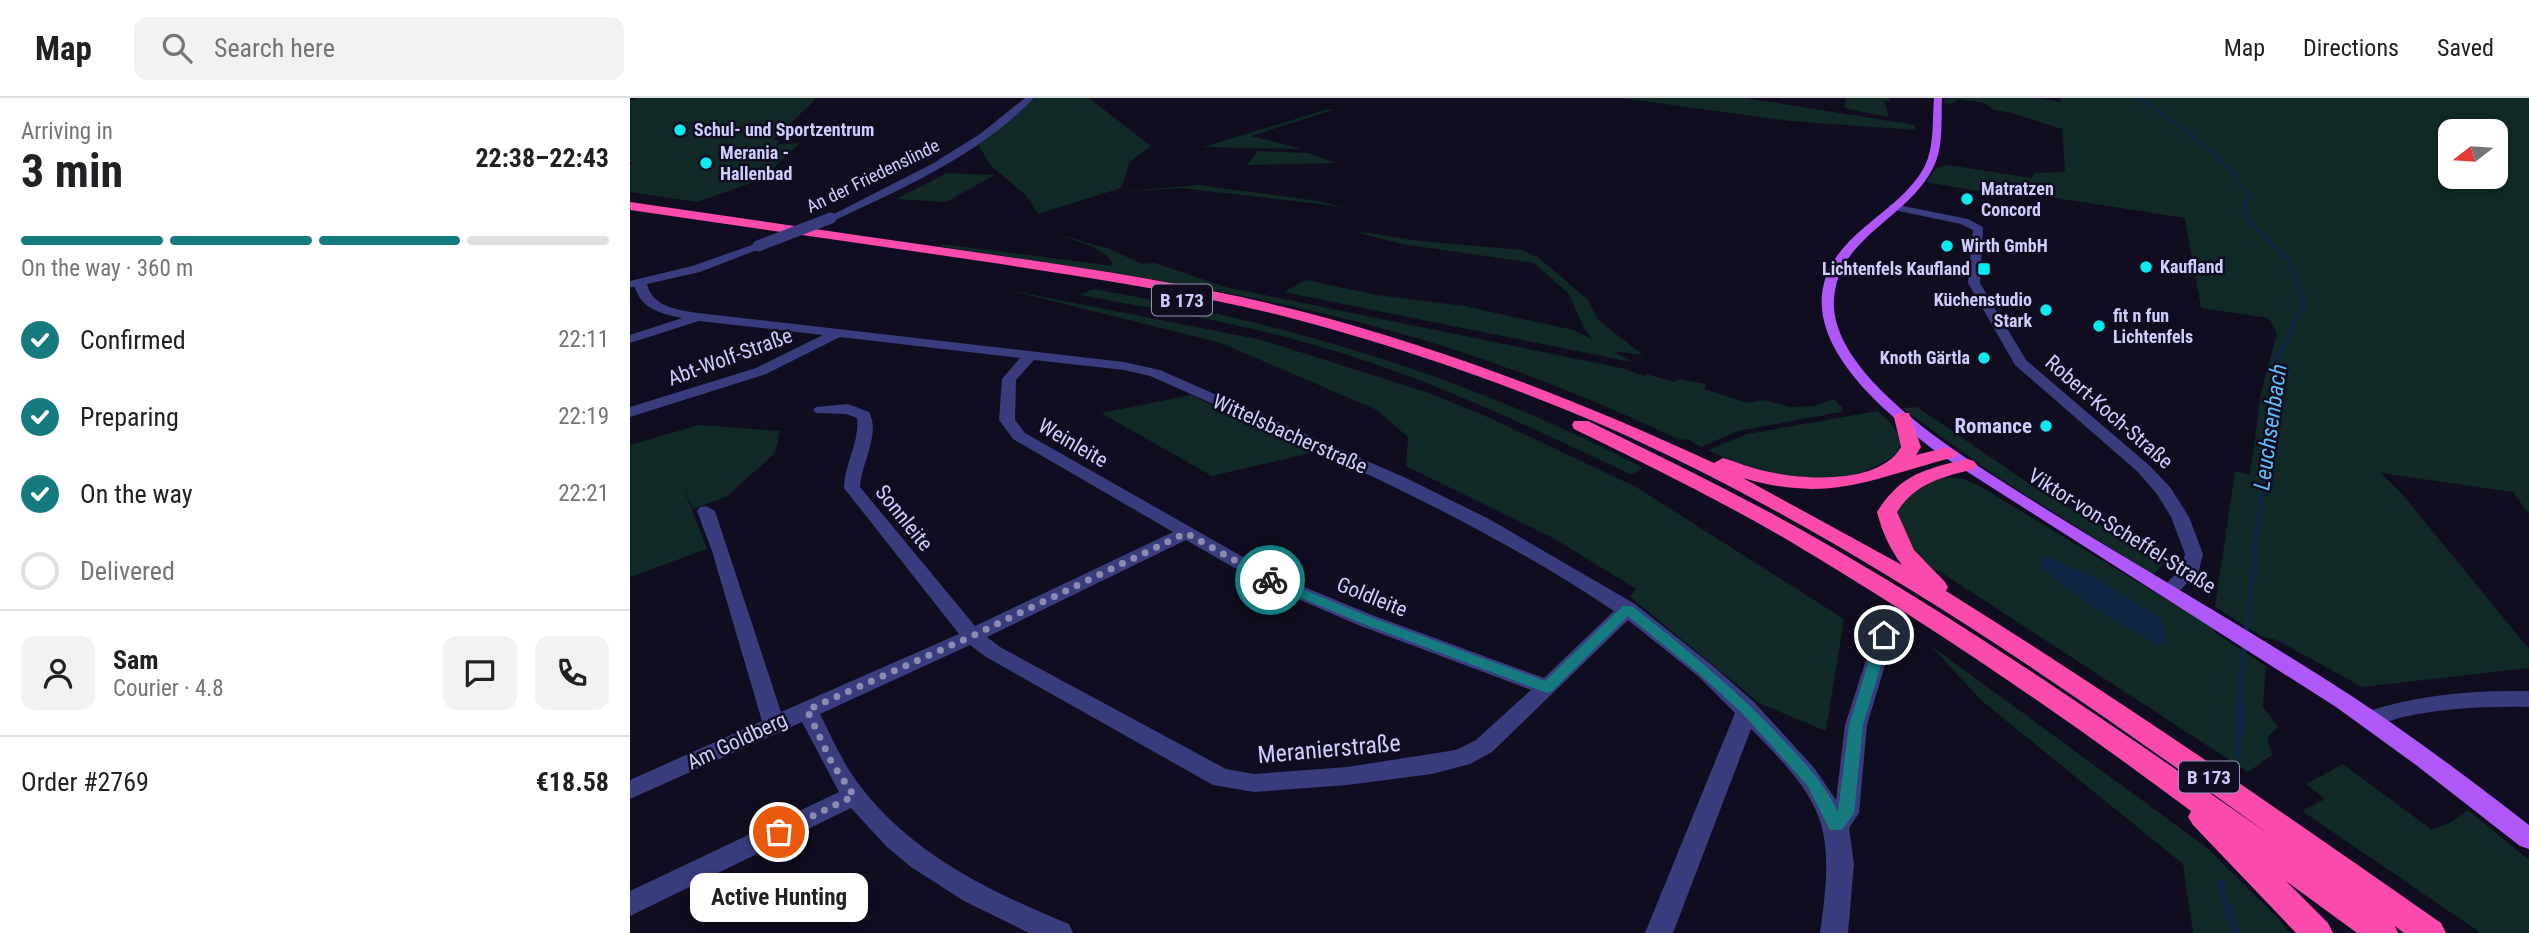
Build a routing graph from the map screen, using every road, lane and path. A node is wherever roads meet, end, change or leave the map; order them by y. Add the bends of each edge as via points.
1 (1030, 98) edge
2 (1938, 98) edge
3 (630, 205) edge
4 (1893, 207) junction
5 (630, 213) edge
6 (635, 283) edge
7 (698, 317) junction
8 (841, 332) junction
9 (630, 339) edge
10 (1031, 355) junction
11 (821, 410) dead end
12 (630, 412) edge
13 (1903, 417) junction
14 (1617, 426) junction
15 (1957, 459) junction
16 (1892, 467) junction
17 (706, 510) dead end
18 (1186, 533) junction
19 (2169, 591) junction
20 (1628, 609) junction
21 (1984, 627) junction
22 (1884, 635) dead end
23 (972, 636) junction
24 (1547, 688) junction
25 (2529, 699) edge
26 (1747, 709) junction
27 (807, 710) junction
28 (2370, 719) junction
29 (774, 724) junction
30 (2146, 762) junction
31 (630, 790) edge
32 (854, 796) junction
33 (1836, 825) junction
34 (2529, 839) edge
35 (630, 904) edge
36 (1059, 933) edge
37 (1659, 933) edge
38 (1834, 933) edge
39 (2317, 933) edge
40 (2382, 933) edge
41 (2430, 933) edge

1 - 6 street, An der Friedenslinde, bridge via 932,170 831,218 696,269
2 - 4 main road, Viktor-von-Scheffel-Straße via 1928,169
3 - 14 highway, B 173 via 1064,270 1225,299 1435,356
4 - 13 main road, Viktor-von-Scheffel-Straße via 1838,261 1830,275 1828,311 1852,366
4 - 19 street, Robert-Koch-Straße via 1964,221 1979,229 1974,283 2020,362 2164,491 2192,542 2193,564
5 - 30 highway, B 173 via 1201,304 1351,341 1494,390 1622,444 1809,542 1979,648
6 - 7 street, Wittelsbacherstraße via 647,301
7 - 8 street, Wittelsbacherstraße
7 - 9 street
8 - 10 street, Wittelsbacherstraße
8 - 12 street, Abt-Wolf-Straße via 761,371
10 - 18 street, Weinleite via 1009,379 1007,420 1019,436
10 - 20 street, Wittelsbacherstraße via 1155,373 1463,513 1538,552
11 - 23 street, Sonnleite via 848,408 864,415 852,488
13 - 15 main road, Viktor-von-Scheffel-Straße
13 - 16 highway via 1911,447
14 - 16 highway via 1771,479 1853,481
14 - 21 highway, B 173 via 1819,527
15 - 16 highway
15 - 19 main road, Viktor-von-Scheffel-Straße
15 - 21 highway via 1902,489 1887,512 1900,549
17 - 29 street
18 - 23 street, Am Goldberg
18 - 24 street, Goldleite via 1266,578
19 - 28 main road, Viktor-von-Scheffel-Straße
20 - 24 street, Meranierstraße
20 - 26 street, Wittelsbacherstraße
21 - 41 highway, B 173 via 2168,748
22 - 33 street via 1856,725 1847,813
23 - 24 street, Meranierstraße via 1221,778 1254,783 1347,776 1462,758 1484,746
23 - 27 street, Am Goldberg
25 - 28 street via 2490,697
26 - 33 street, Wittelsbacherstraße via 1812,781
26 - 37 street
27 - 29 street, Am Goldberg
27 - 32 street
28 - 34 main road, Viktor-von-Scheffel-Straße
29 - 31 street, Am Goldberg
30 - 39 highway
30 - 40 highway, B 173
32 - 35 street
32 - 36 street via 909,854 1007,912
33 - 38 street via 1840,876

